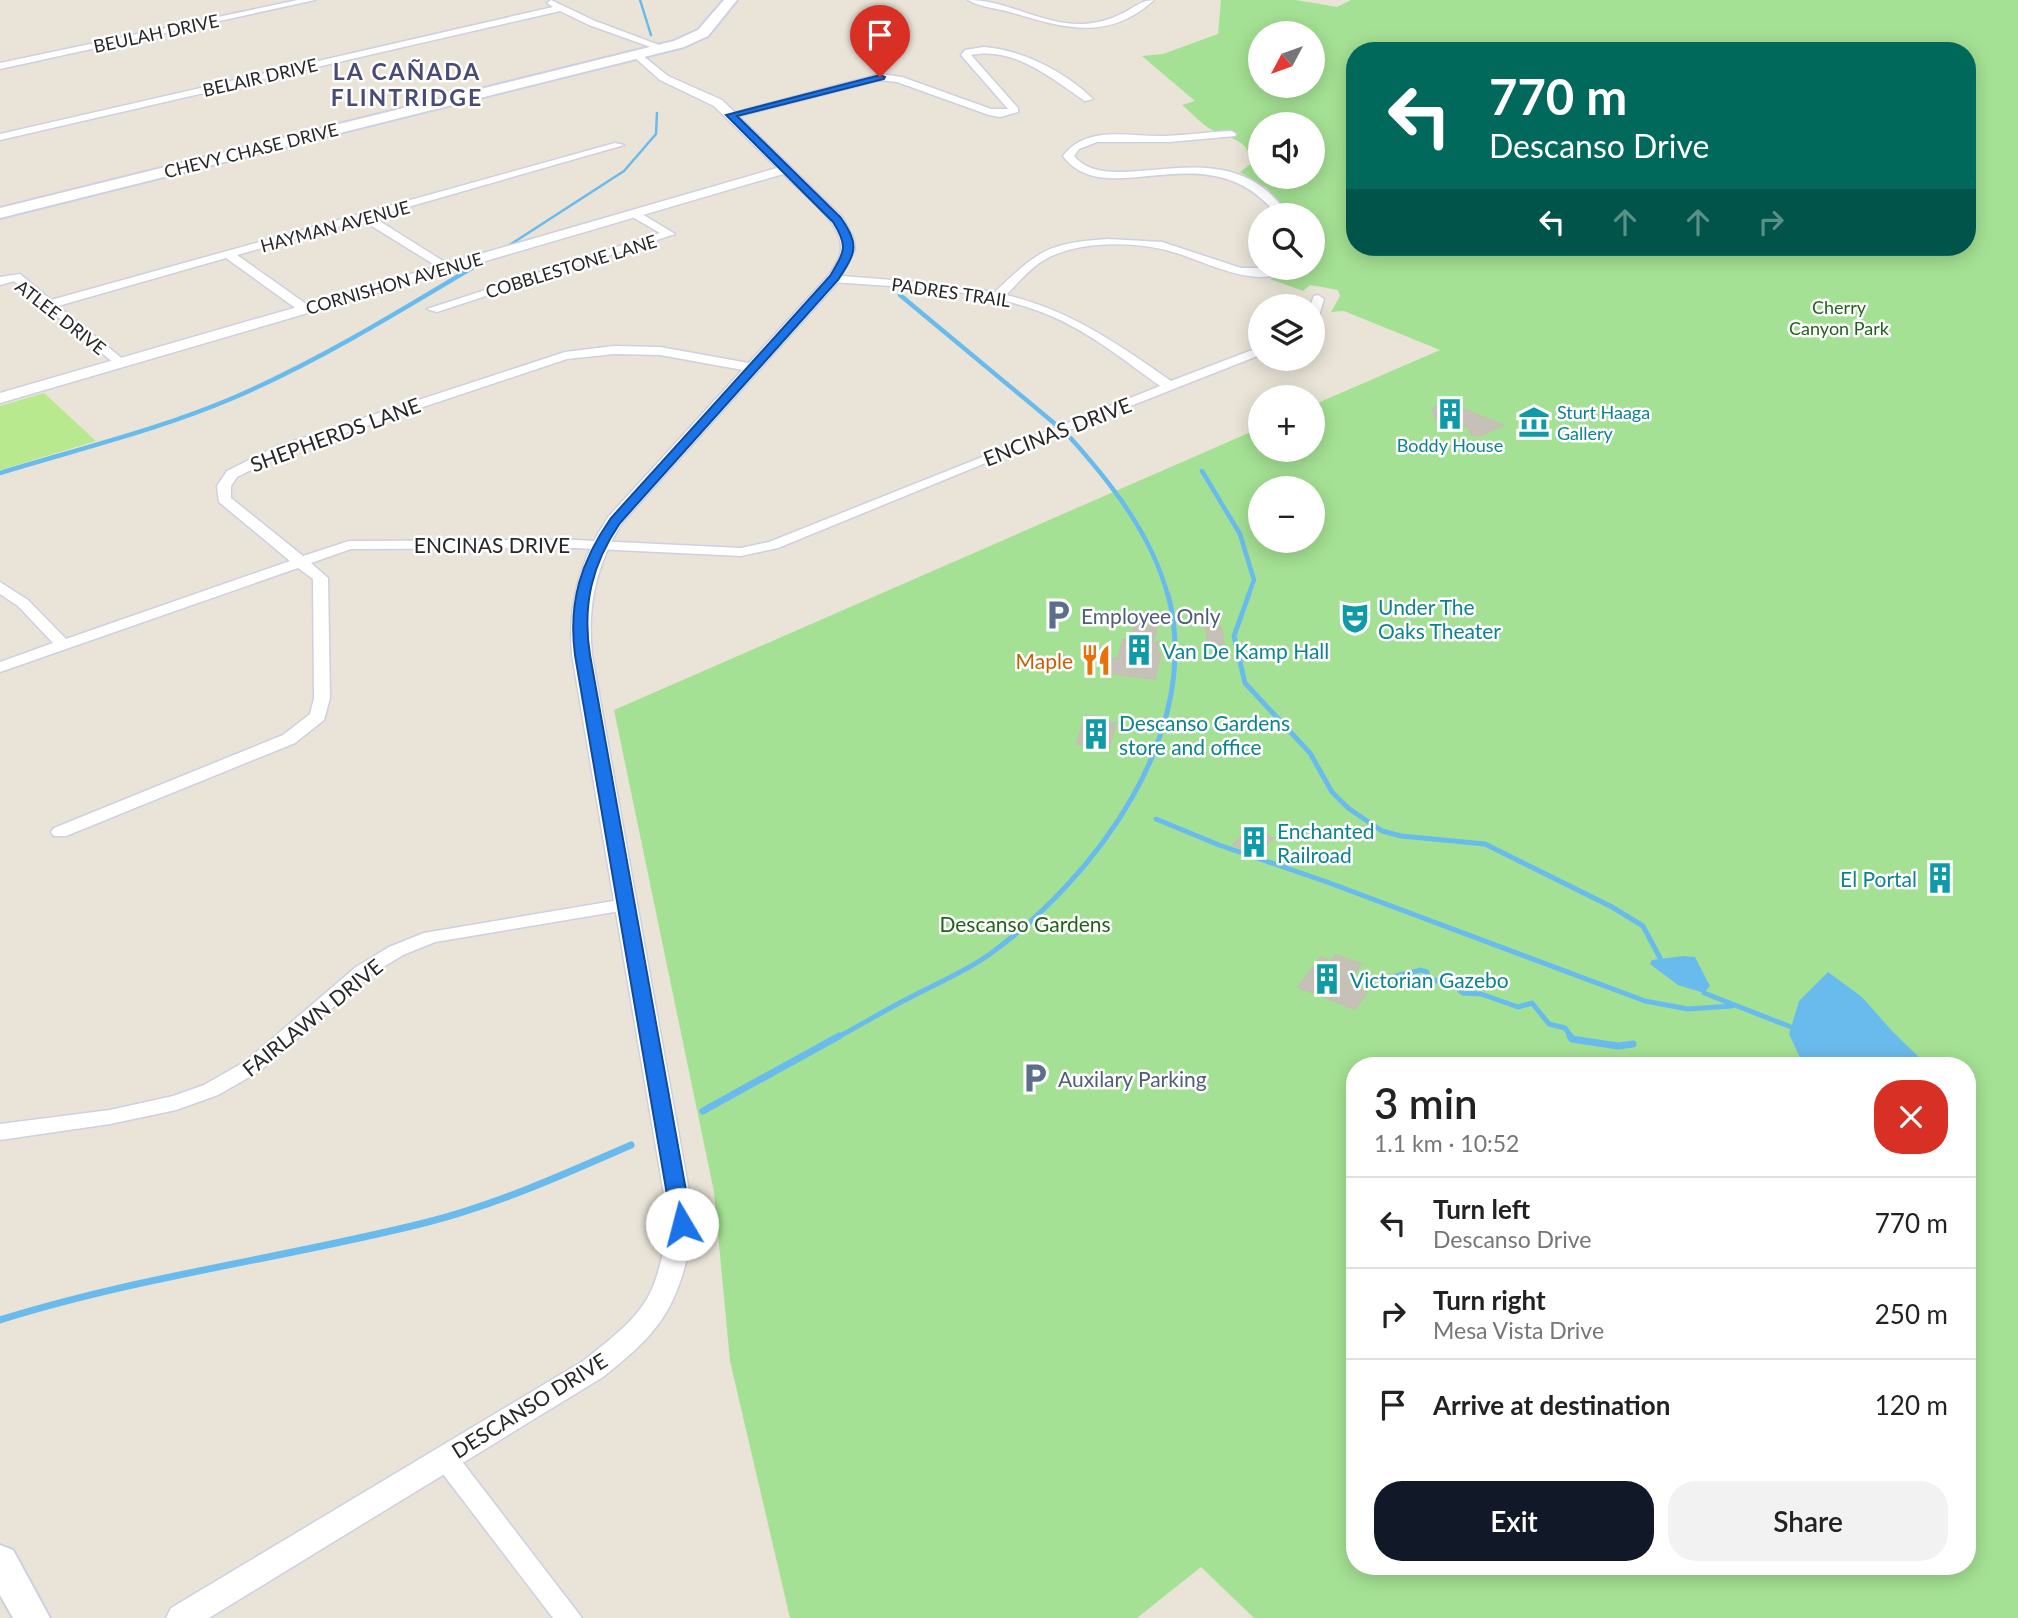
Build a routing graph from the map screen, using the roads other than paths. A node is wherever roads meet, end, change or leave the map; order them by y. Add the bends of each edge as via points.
1 (312, 0) edge
2 (545, 0) edge
3 (731, 0) edge
4 (972, 0) edge
5 (1150, 0) edge
6 (561, 8) junction
7 (660, 49) junction
8 (637, 54) junction
9 (0, 66) edge
10 (657, 70) junction
11 (1088, 99) dead end
12 (731, 115) junction
13 (1231, 134) dead end
14 (0, 137) edge
15 (619, 145) dead end
16 (788, 169) junction
17 (1272, 203) edge
18 (0, 213) edge
19 (633, 213) junction
20 (366, 218) junction
21 (229, 255) junction
22 (447, 268) junction
23 (1248, 273) edge
24 (834, 278) junction
25 (0, 281) edge
26 (998, 296) junction
27 (50, 304) junction
28 (306, 309) junction
29 (433, 309) dead end
30 (1248, 356) edge
31 (120, 363) junction
32 (754, 368) junction
33 (1170, 387) junction
34 (0, 398) edge
35 (599, 545) junction
36 (300, 561) junction
37 (0, 587) edge
38 (63, 645) junction
39 (0, 667) edge
40 (60, 832) dead end
41 (625, 905) junction
42 (0, 1132) edge
43 (445, 1458) junction
44 (0, 1561) edge
45 (32, 1618) edge
46 (182, 1618) edge
47 (569, 1618) edge

1 - 9 street, BEULAH DRIVE
2 - 6 street
3 - 7 main road, CHEVY CHASE DRIVE via 703,33
4 - 5 street via 1047,23 1094,27 1113,22
6 - 7 street
6 - 14 street, BELAIR DRIVE
7 - 8 main road, CHEVY CHASE DRIVE
7 - 10 street
8 - 10 street, DESCANSO DRIVE
8 - 18 main road, CHEVY CHASE DRIVE
10 - 12 street, DESCANSO DRIVE
11 - 12 street via 1019,57 978,49 966,55 1014,110 989,112 899,79 880,77
12 - 16 street, DESCANSO DRIVE
13 - 17 street via 1161,139 1115,136 1081,144 1068,156 1080,169 1107,176 1188,170 1229,176 1260,190
15 - 20 street, HAYMAN AVENUE
16 - 19 street, CORNISHON AVENUE
16 - 24 street, DESCANSO DRIVE via 848,237 849,252
19 - 22 street, CORNISHON AVENUE
19 - 29 street, COBBLESTONE LANE via 669,234
20 - 21 street, HAYMAN AVENUE
20 - 22 street
21 - 27 street, HAYMAN AVENUE
21 - 28 street
22 - 28 street, CORNISHON AVENUE
23 - 26 street via 1162,246 1085,245 1040,257
24 - 26 street, PADRES TRAIL
24 - 32 street, DESCANSO DRIVE
25 - 27 street, ATLEE DRIVE via 16,277
26 - 33 street, PADRES TRAIL via 1055,313
27 - 31 street, ATLEE DRIVE
28 - 31 street, CORNISHON AVENUE
30 - 33 street, ENCINAS DRIVE
31 - 34 street, CORNISHON AVENUE
32 - 35 street, DESCANSO DRIVE via 615,520
32 - 36 street, SHEPHERDS LANE via 650,349 591,350 249,464 228,480 224,499
33 - 35 street, ENCINAS DRIVE via 773,545 741,552
35 - 36 street, ENCINAS DRIVE via 349,545
35 - 41 street, DESCANSO DRIVE via 583,588 579,630
36 - 38 street, ENCINAS DRIVE
36 - 40 street, SHEPHERDS LANE via 320,578 321,709 314,722 277,744
37 - 38 street via 23,603
38 - 39 street, ENCINAS DRIVE
41 - 42 street, FAIRLAWN DRIVE via 431,937 363,971 254,1066 211,1090 110,1117
41 - 43 street, DESCANSO DRIVE via 682,1224 666,1290 628,1341 593,1369
43 - 46 street, DESCANSO DRIVE
43 - 47 street
44 - 45 main road

